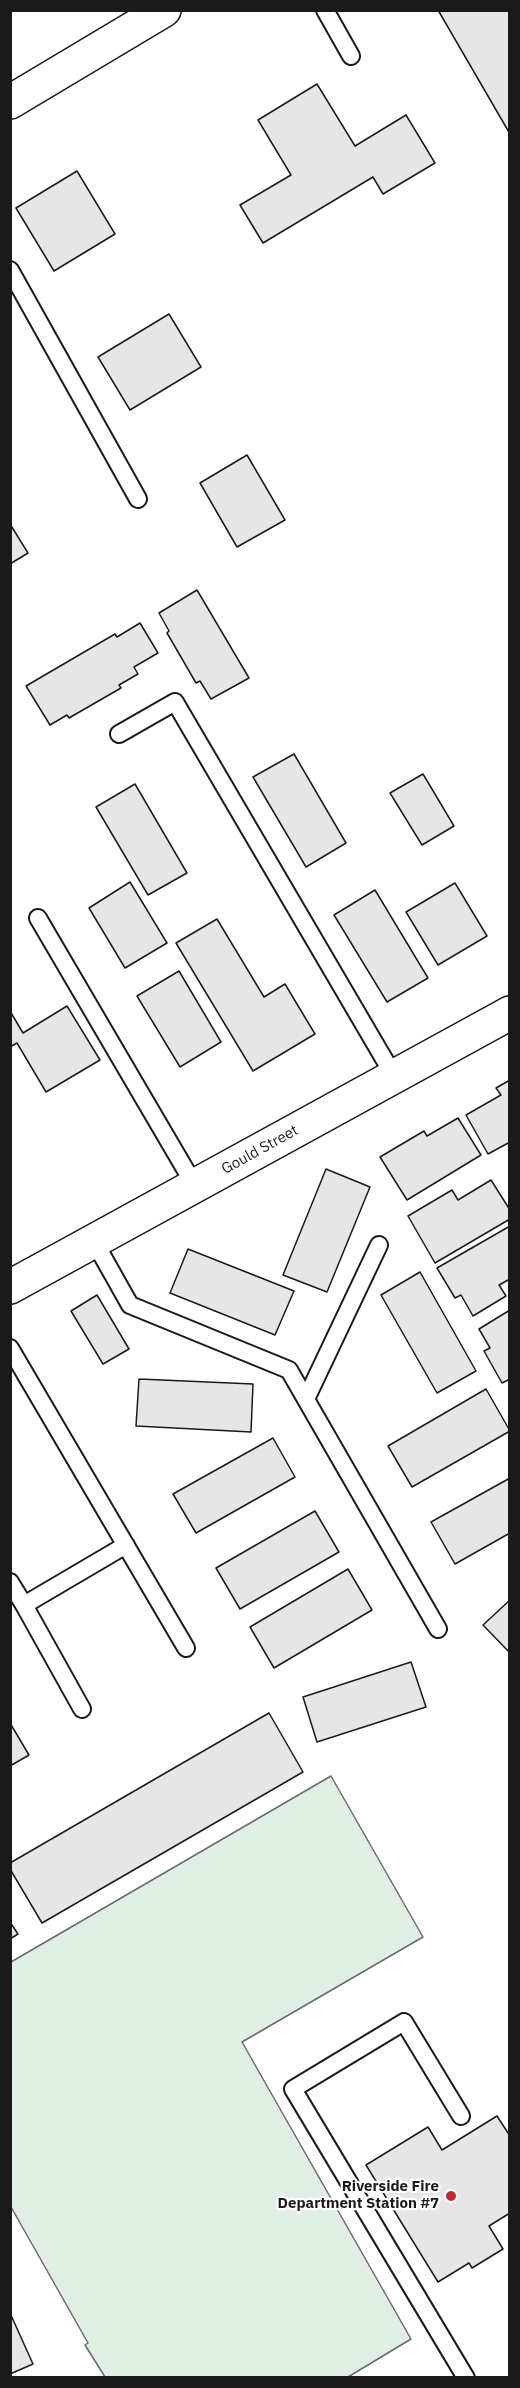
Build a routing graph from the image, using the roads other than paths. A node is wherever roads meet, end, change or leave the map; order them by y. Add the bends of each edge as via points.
1 (164, 10) edge
2 (325, 10) edge
3 (351, 56) dead end
4 (10, 102) edge
5 (10, 270) edge
6 (138, 499) dead end
7 (119, 734) dead end
8 (38, 918) dead end
9 (510, 1013) edge
10 (394, 1076) junction
11 (195, 1186) junction
12 (94, 1241) junction
13 (380, 1245) dead end
14 (10, 1287) edge
15 (10, 1348) edge
16 (306, 1399) junction
17 (126, 1545) junction
18 (10, 1582) edge
19 (24, 1605) junction
20 (438, 1629) dead end
21 (186, 1648) dead end
22 (82, 1709) dead end
23 (460, 2116) dead end
24 (466, 2378) edge

1 - 4 street
2 - 3 lane
5 - 6 lane
7 - 10 lane via 175,702
8 - 11 lane
9 - 10 street, Gould Street
10 - 11 street, Gould Street
11 - 12 street, Gould Street
12 - 14 street, Gould Street
12 - 16 lane via 130,1305 289,1370
13 - 16 lane
15 - 17 lane
16 - 20 lane
17 - 19 lane
17 - 21 lane
18 - 19 lane
19 - 22 lane
23 - 24 lane via 404,2022 292,2089

